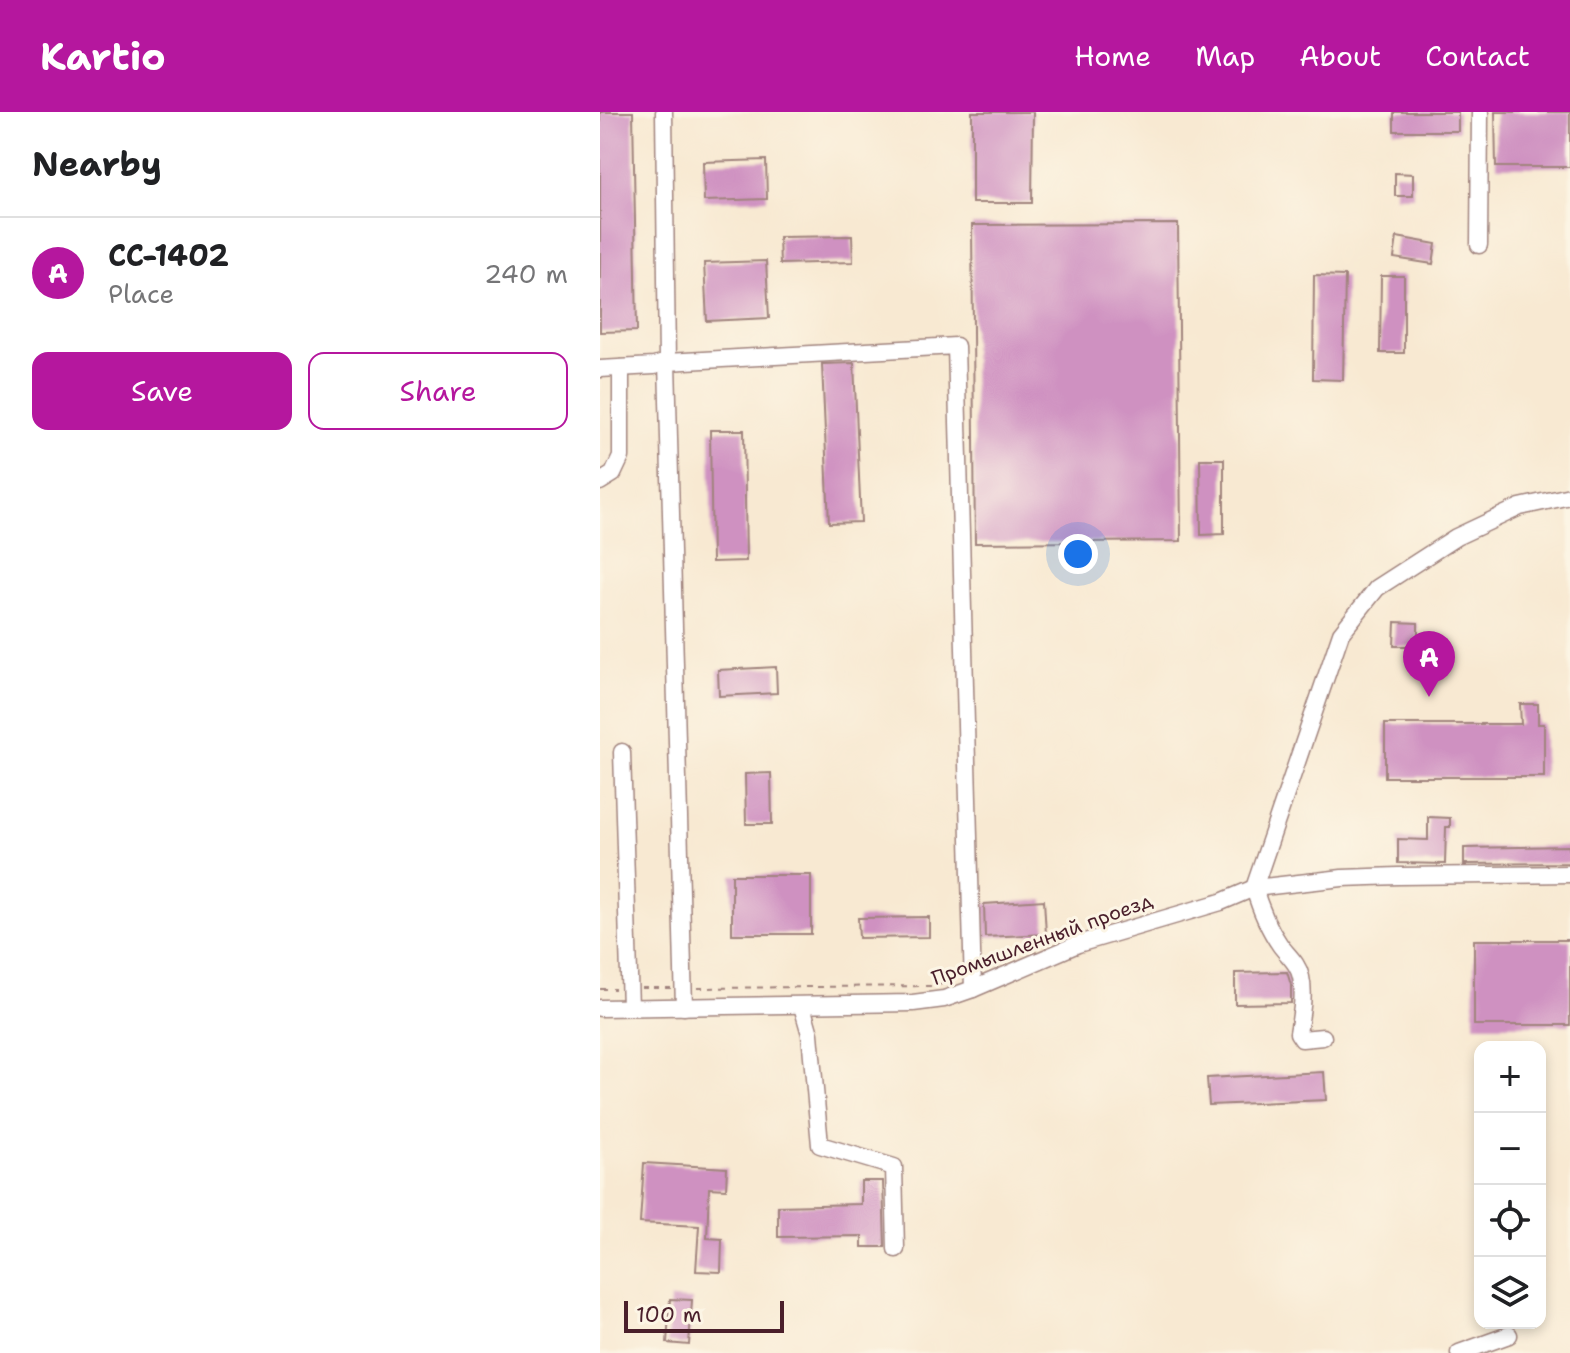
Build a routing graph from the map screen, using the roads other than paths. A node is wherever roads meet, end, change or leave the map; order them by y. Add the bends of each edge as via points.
1 (664, 112) edge
2 (1480, 112) edge
3 (1479, 245) dead end
4 (667, 362) junction
5 (621, 368) junction
6 (600, 369) edge
7 (600, 482) edge
8 (1570, 496) edge
9 (622, 752) dead end
10 (1570, 874) edge
11 (1254, 888) junction
12 (973, 989) junction
13 (802, 1006) junction
14 (630, 1007) junction
15 (684, 1007) junction
16 (600, 1008) edge
17 (1323, 1037) dead end
18 (896, 1249) dead end
19 (1509, 1335) dead end
20 (1459, 1353) edge

1 - 4 street
2 - 3 street
4 - 5 street
4 - 12 street via 956,346
4 - 15 street
5 - 6 street
5 - 7 street via 621,457 613,474
8 - 11 street via 1520,507 1456,537 1377,588 1341,633
9 - 14 street
10 - 11 street, Промышленный проезд via 1342,878
11 - 12 street, Промышленный проезд via 1078,944
11 - 17 street via 1261,911 1301,976 1298,1033 1302,1039
12 - 13 street, Промышленный проезд via 913,1003
13 - 15 street, Промышленный проезд
13 - 18 street via 820,1145 894,1167
14 - 15 street, Промышленный проезд
14 - 16 street, Промышленный проезд
19 - 20 street

